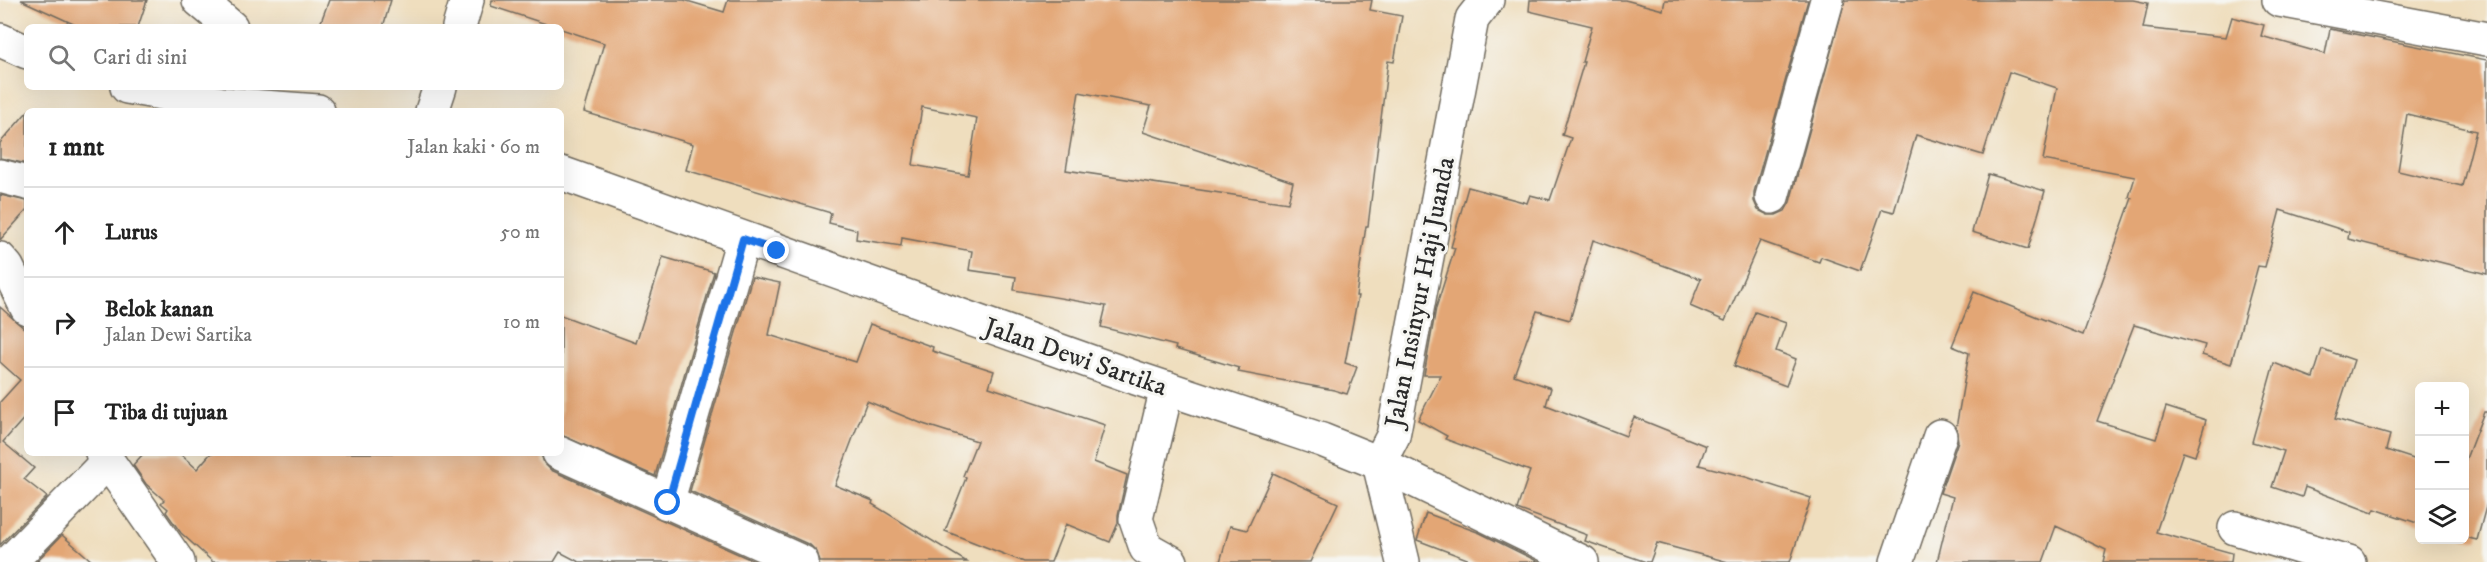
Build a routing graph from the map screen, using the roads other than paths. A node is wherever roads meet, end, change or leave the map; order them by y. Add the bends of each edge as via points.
1 (199, 0) edge
2 (467, 0) edge
3 (1827, 0) edge
4 (2279, 0) edge
5 (1474, 6) edge
6 (2393, 10) edge
7 (227, 24) edge
8 (460, 24) edge
9 (2487, 39) edge
10 (0, 40) edge
11 (24, 51) edge
12 (144, 90) edge
13 (296, 90) edge
14 (439, 90) edge
15 (277, 108) edge
16 (314, 108) edge
17 (433, 108) edge
18 (564, 174) edge
19 (0, 176) edge
20 (24, 182) edge
21 (1772, 197) dead end
22 (743, 239) junction
23 (0, 259) edge
24 (24, 302) edge
25 (1167, 388) junction
26 (1940, 436) dead end
27 (564, 455) edge
28 (104, 458) edge
29 (1379, 463) junction
30 (668, 503) junction
31 (2235, 528) dead end
32 (2263, 549) edge
33 (10, 562) edge
34 (178, 562) edge
35 (802, 562) edge
36 (1171, 562) edge
37 (1403, 562) edge
38 (1582, 562) edge
39 (1897, 562) edge
40 (2349, 562) edge

1 - 7 street
2 - 8 street
3 - 21 street
4 - 6 street
5 - 29 street, Jalan Insinyur Haji Juanda via 1393,436
6 - 9 street
10 - 11 street
12 - 15 street via 223,104
13 - 16 street
14 - 17 street
18 - 22 street, Jalan Dewi Sartika
19 - 20 street
22 - 25 street, Jalan Dewi Sartika
22 - 30 street
23 - 24 street
25 - 29 street, Jalan Dewi Sartika
25 - 36 street via 1136,519 1146,548
26 - 39 street
27 - 30 street
28 - 33 street
28 - 34 street
29 - 37 street, Jalan Insinyur Haji Juanda
29 - 38 street, Jalan Dewi Sartika
30 - 35 street
31 - 32 street
32 - 40 street

